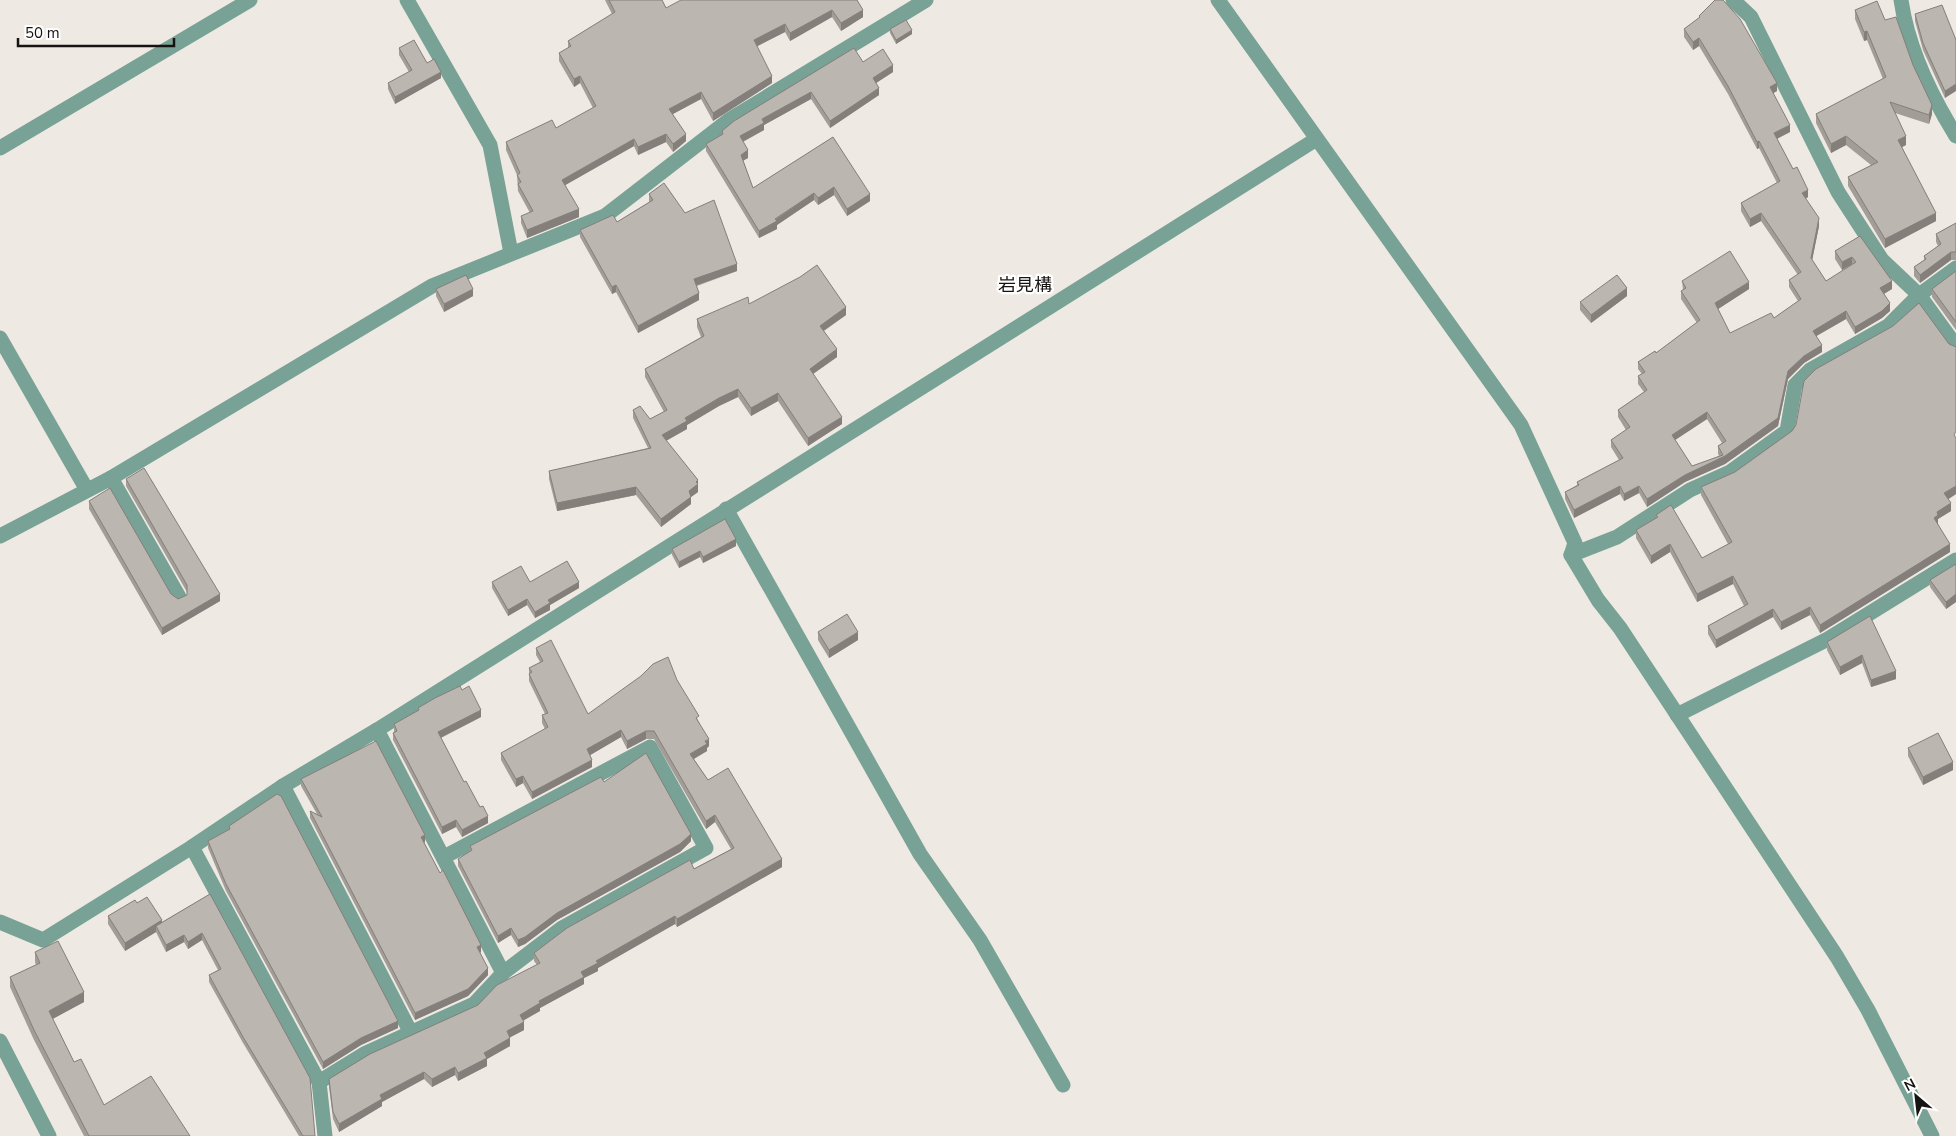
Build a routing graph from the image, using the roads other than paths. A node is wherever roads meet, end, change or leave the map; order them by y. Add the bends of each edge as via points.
1 (250, 0) edge
2 (407, 0) edge
3 (926, 0) edge
4 (1218, 0) edge
5 (1733, 0) edge
6 (1901, 0) edge
7 (1956, 136) edge
8 (1315, 140) junction
9 (0, 148) edge
10 (511, 254) junction
11 (1956, 268) edge
12 (1920, 295) junction
13 (0, 338) edge
14 (1956, 346) edge
15 (111, 478) junction
16 (87, 490) junction
17 (726, 509) junction
18 (0, 536) edge
19 (1571, 555) junction
20 (1956, 560) edge
21 (180, 597) edge
22 (1677, 715) junction
23 (377, 730) junction
24 (283, 786) junction
25 (192, 847) junction
26 (444, 857) junction
27 (0, 922) edge
28 (503, 973) junction
29 (411, 1033) junction
30 (0, 1041) edge
31 (318, 1082) junction
32 (1063, 1085) dead end
33 (50, 1136) edge
34 (325, 1136) edge
35 (1932, 1136) edge

1 - 9 street
2 - 10 street via 490,145
3 - 10 street via 729,120 605,216
4 - 8 street
5 - 12 street via 1751,17 1838,192 1882,260
6 - 7 street via 1919,67
8 - 17 street
8 - 19 street via 1521,425 1575,543
10 - 15 street via 432,286
11 - 12 street
12 - 14 street
12 - 19 street via 1888,326 1810,370 1795,385 1786,431 1730,472 1690,490 1617,537
13 - 16 street
15 - 16 street
15 - 21 street
16 - 18 street
17 - 23 street
17 - 32 street via 920,854 980,940
19 - 22 street
20 - 22 street via 1828,639
22 - 35 street via 1837,956
23 - 24 street
23 - 26 street
24 - 25 street
24 - 29 street
25 - 27 street via 43,940
25 - 31 street
26 - 28 street
26 - 28 street via 650,747 706,848 562,928
28 - 29 street via 474,1004
29 - 31 street via 366,1053
30 - 33 street
31 - 34 street

